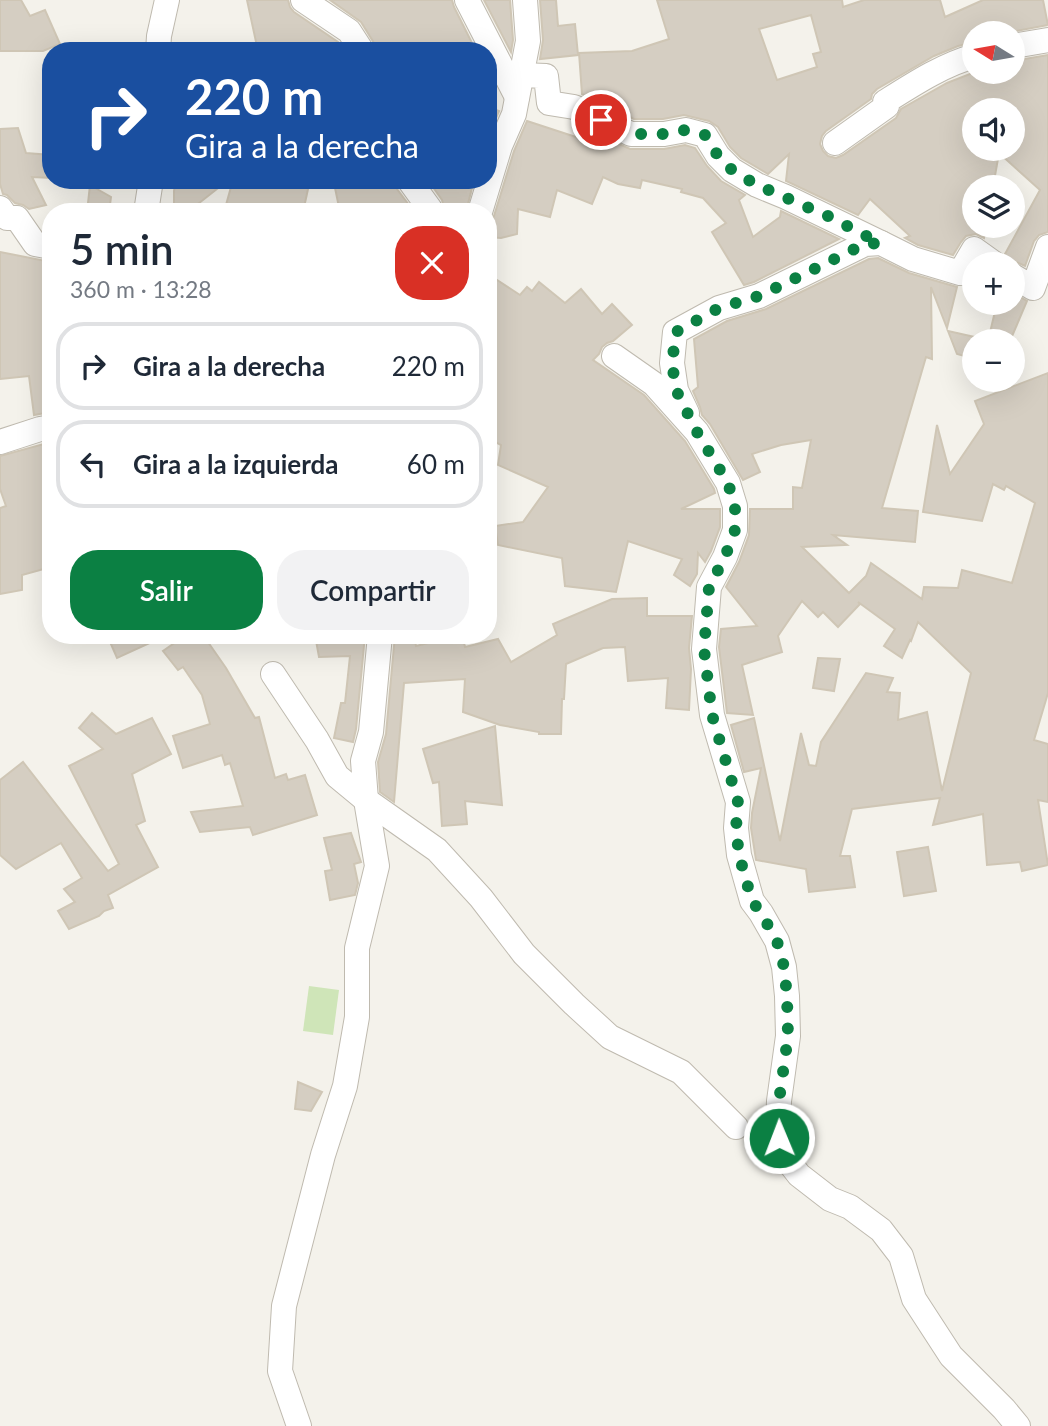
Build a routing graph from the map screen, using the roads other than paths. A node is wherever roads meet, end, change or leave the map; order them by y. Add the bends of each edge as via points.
1 (167, 0) edge
2 (303, 0) edge
3 (467, 0) edge
4 (525, 0) edge
5 (1048, 40) edge
6 (159, 42) edge
7 (356, 42) edge
8 (492, 42) edge
9 (1026, 44) edge
10 (497, 50) edge
11 (962, 60) edge
12 (519, 86) junction
13 (835, 142) dead end
14 (497, 156) edge
15 (0, 208) edge
16 (880, 243) junction
17 (42, 245) edge
18 (1048, 247) edge
19 (962, 270) edge
20 (1025, 283) edge
21 (614, 356) dead end
22 (42, 429) edge
23 (697, 432) junction
24 (0, 442) edge
25 (379, 644) edge
26 (273, 674) dead end
27 (366, 800) junction
28 (736, 1127) dead end
29 (299, 1426) edge
30 (1018, 1426) edge

1 - 6 street
2 - 7 street via 349,31
3 - 8 street
4 - 12 street via 528,41
5 - 9 street
10 - 12 street
11 - 13 street via 885,102 887,106
12 - 14 street via 514,114
12 - 16 street via 545,76 549,103 574,107 631,134 686,130 705,135 732,170
15 - 17 street via 8,218 17,218 35,244
16 - 19 street via 913,259 960,273
16 - 23 street via 865,244 759,296 719,308 676,332 672,363 676,390
18 - 20 street via 1033,288
21 - 23 street via 654,384
22 - 24 street
23 - 30 street via 728,483 735,506 735,530 709,587 704,649 712,715 738,802 739,855 752,901 777,941 784,967 788,1036 779,1101 781,1152 799,1175 881,1230 901,1256 914,1299 946,1348
25 - 27 street via 371,732 363,761
26 - 27 street via 337,776
27 - 28 street via 437,850 524,954 610,1037 681,1072
27 - 29 street via 377,866 357,948 352,1045 345,1086 284,1306 280,1371

